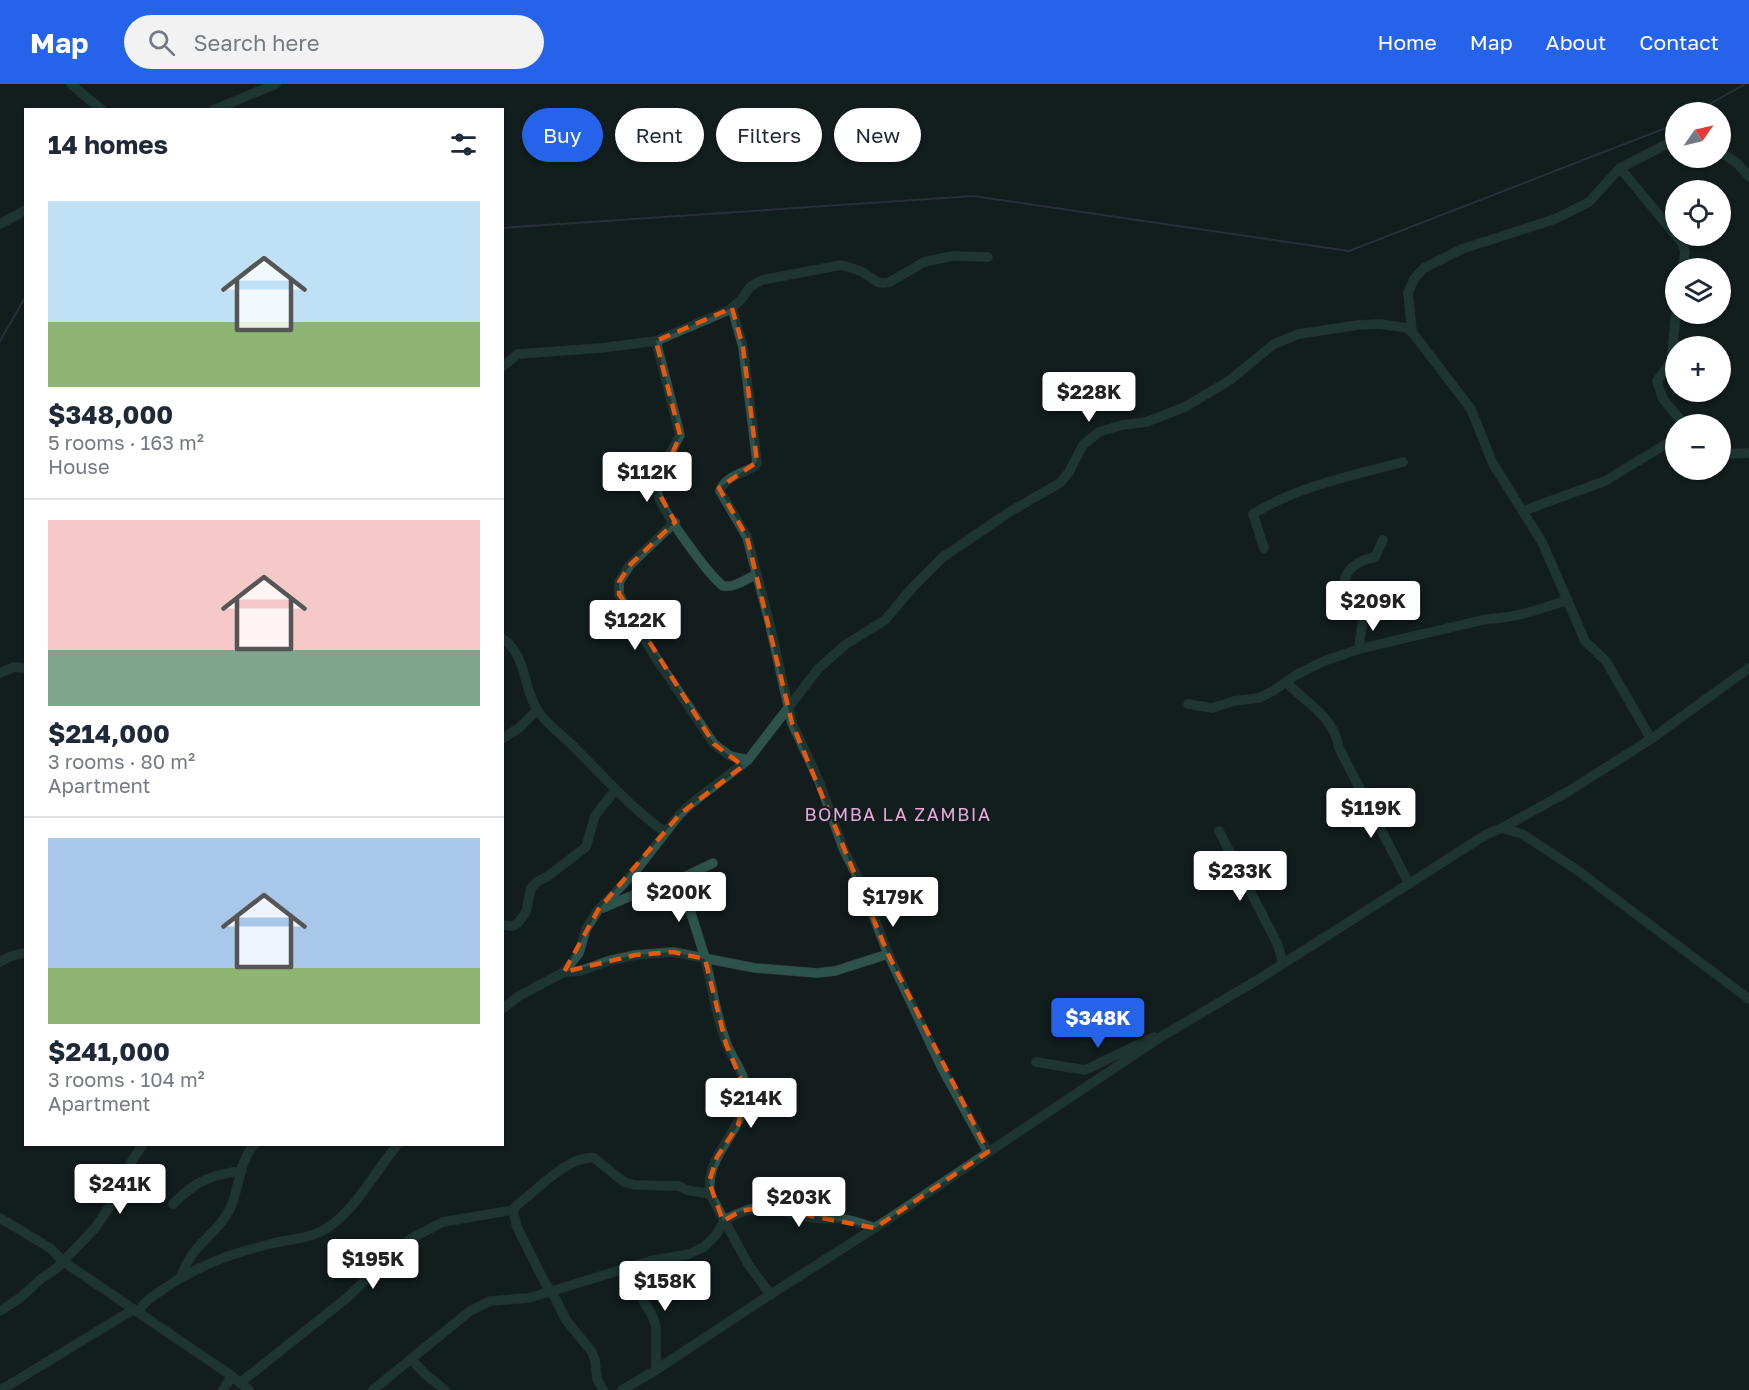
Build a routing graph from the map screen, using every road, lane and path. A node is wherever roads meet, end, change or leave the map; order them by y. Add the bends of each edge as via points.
1 (71, 84) edge
2 (276, 84) edge
3 (100, 108) edge
4 (218, 108) edge
5 (1665, 145) edge
6 (1731, 159) edge
7 (1620, 168) junction
8 (1749, 176) edge
9 (24, 211) edge
10 (0, 224) edge
11 (988, 257) dead end
12 (1684, 258) edge
13 (732, 308) junction
14 (1675, 324) edge
15 (1412, 332) junction
16 (656, 341) junction
17 (504, 365) edge
18 (1676, 414) edge
19 (1665, 445) edge
20 (1749, 453) edge
21 (1731, 454) edge
22 (1402, 462) dead end
23 (1523, 511) junction
24 (675, 522) junction
25 (1383, 540) dead end
26 (1264, 548) dead end
27 (757, 573) junction
28 (1568, 600) junction
29 (504, 640) edge
30 (1359, 649) junction
31 (24, 668) edge
32 (1749, 668) edge
33 (0, 673) edge
34 (1286, 682) junction
35 (1188, 704) dead end
36 (789, 705) junction
37 (537, 710) junction
38 (504, 738) edge
39 (1651, 739) junction
40 (748, 760) junction
41 (615, 790) junction
42 (1502, 828) junction
43 (1218, 831) dead end
44 (665, 832) junction
45 (713, 863) dead end
46 (680, 879) junction
47 (1409, 884) junction
48 (598, 910) junction
49 (504, 925) edge
50 (24, 953) edge
51 (888, 954) junction
52 (705, 958) junction
53 (0, 962) edge
54 (1283, 963) junction
55 (564, 972) junction
56 (1749, 999) edge
57 (504, 1007) edge
58 (1159, 1035) dead end
59 (1036, 1062) dead end
60 (142, 1146) edge
61 (251, 1146) edge
62 (396, 1146) edge
63 (988, 1152) junction
64 (242, 1171) junction
65 (710, 1194) junction
66 (173, 1204) dead end
67 (513, 1210) junction
68 (0, 1218) edge
69 (724, 1222) junction
70 (875, 1228) junction
71 (64, 1262) junction
72 (623, 1268) junction
73 (181, 1277) junction
74 (552, 1292) junction
75 (771, 1295) junction
76 (0, 1311) edge
77 (136, 1311) junction
78 (411, 1359) junction
79 (656, 1370) junction
80 (232, 1376) junction
81 (240, 1383) junction
82 (1, 1390) edge
83 (223, 1390) edge
84 (249, 1390) edge
85 (373, 1390) edge
86 (445, 1390) edge
87 (603, 1390) edge
88 (622, 1390) edge

1 - 3 street
2 - 4 street
5 - 7 street
6 - 8 street
7 - 12 street via 1682,243
7 - 15 street via 1589,202 1555,219 1462,249 1424,268 1408,293
9 - 10 street
11 - 13 street via 952,256 924,262 883,283 841,265 762,280 750,287
13 - 16 street
13 - 27 street via 743,347 758,462 729,479 720,491 747,537
14 - 18 street via 1671,362 1657,381 1663,399
15 - 23 street via 1471,409 1493,464
15 - 36 street via 1380,324 1299,334 1274,344 1230,380 1185,406 1146,422 1098,432 1083,445 1065,478 943,557 885,620 845,645 818,669
16 - 17 street via 518,354
16 - 24 street via 680,435 657,482 657,490
19 - 23 street via 1605,481
20 - 21 street
22 - 26 street via 1304,489 1253,514
23 - 28 street
24 - 27 street via 723,586 737,584
24 - 40 street via 630,566 619,582 619,594 714,744 730,756
25 - 30 street via 1375,557 1352,566 1345,580 1348,602 1363,622
27 - 36 street
28 - 30 street via 1534,612
28 - 39 street via 1585,641 1606,661
29 - 37 street via 516,652
30 - 34 street via 1324,661
31 - 33 street
32 - 39 street
34 - 35 street via 1259,698 1212,708
34 - 47 street via 1301,698 1309,700 1337,736 1339,748
36 - 40 street
36 - 51 street via 792,723
37 - 38 street
37 - 41 street
39 - 42 street
40 - 44 street via 692,803
41 - 44 street
41 - 49 street via 595,816 586,847 531,888 524,918 513,926
42 - 47 street
42 - 56 street via 1522,834 1577,870
43 - 54 street via 1277,943
44 - 48 street via 634,873
45 - 46 street
46 - 48 street
46 - 52 street
47 - 54 street
48 - 55 street via 586,929 579,953
50 - 53 street
51 - 52 street via 817,973 755,968
51 - 63 street via 942,1068
52 - 55 street via 673,952 635,955
52 - 65 street via 726,1044 746,1091 738,1125 711,1172
54 - 63 street via 1164,1035
55 - 57 street
58 - 59 street via 1085,1070
60 - 71 street via 122,1188 95,1228
61 - 64 street
62 - 73 street via 352,1204 325,1229 212,1261
63 - 70 street
64 - 66 street via 210,1176
64 - 73 street via 237,1192 221,1224 193,1253
65 - 67 street via 680,1186 624,1182 590,1157 566,1166
65 - 69 street
67 - 74 street via 528,1253
67 - 81 street via 443,1222 412,1238 348,1297
68 - 71 street via 36,1239
69 - 70 street via 741,1210 764,1207 855,1221
69 - 72 street via 704,1247 689,1254
69 - 75 street
70 - 75 street
71 - 76 street
71 - 77 street
72 - 74 street
72 - 79 street via 656,1327
73 - 77 street
74 - 78 street via 490,1301 470,1311
74 - 87 street via 566,1320 592,1352
75 - 79 street
77 - 80 street
77 - 82 street
78 - 85 street
78 - 86 street
79 - 88 street
80 - 81 street
80 - 83 street
81 - 84 street

